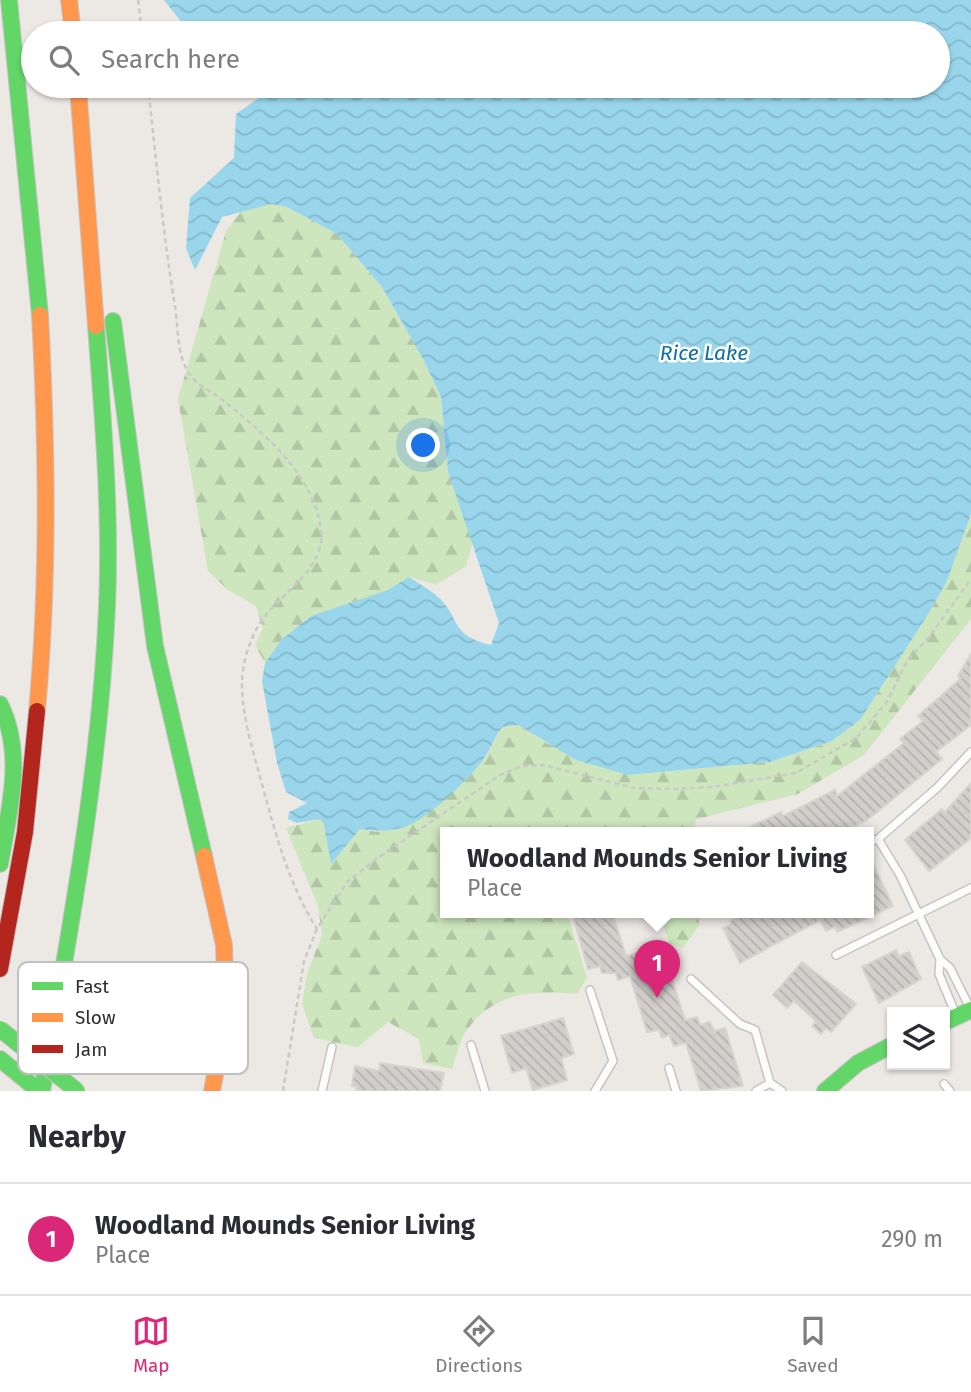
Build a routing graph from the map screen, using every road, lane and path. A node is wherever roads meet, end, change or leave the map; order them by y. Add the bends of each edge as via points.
1 (9, 0) edge
2 (69, 0) edge
3 (138, 0) edge
4 (71, 21) edge
5 (141, 21) edge
6 (79, 98) edge
7 (149, 98) edge
8 (84, 139) junction
9 (971, 579) edge
10 (0, 704) edge
11 (971, 752) edge
12 (878, 839) junction
13 (874, 840) edge
14 (0, 864) edge
15 (971, 888) edge
16 (921, 915) junction
17 (317, 929) junction
18 (835, 955) dead end
19 (940, 959) junction
20 (64, 962) edge
21 (224, 962) edge
22 (0, 969) edge
23 (691, 979) dead end
24 (590, 990) dead end
25 (961, 1015) edge
26 (0, 1029) edge
27 (18, 1043) edge
28 (471, 1045) dead end
29 (332, 1046) dead end
30 (887, 1048) edge
31 (0, 1059) edge
32 (669, 1068) dead end
33 (18, 1073) edge
34 (19, 1074) edge
35 (56, 1074) edge
36 (771, 1083) junction
37 (944, 1084) dead end
38 (41, 1091) edge
39 (77, 1091) edge
40 (283, 1091) edge
41 (322, 1091) edge
42 (485, 1091) edge
43 (595, 1091) edge
44 (676, 1091) edge
45 (756, 1091) edge
46 (782, 1091) edge
47 (825, 1091) edge
48 (950, 1091) edge

1 - 22 main road via 38,286 47,446 45,622 25,832
2 - 4 main road
3 - 5 path
6 - 8 main road
7 - 17 path via 184,363 204,389 222,399 286,458 312,500 321,528 316,560 257,628 242,684 251,745 278,848
8 - 20 main road via 105,447 107,606 90,812
8 - 21 main road via 155,646
9 - 17 path via 906,661 887,702 856,738 812,766 775,777 672,789 634,788 543,765 510,769 356,873
10 - 14 main road via 13,748
11 - 12 lane
12 - 13 lane
12 - 16 lane
15 - 16 lane
16 - 18 lane
16 - 19 lane
17 - 40 path via 298,988
19 - 25 lane via 939,974
19 - 25 lane via 950,968
23 - 36 lane via 740,1024 755,1030
24 - 43 lane via 613,1061
26 - 27 main road, bridge
28 - 42 lane
29 - 41 lane
30 - 47 main road via 858,1063
31 - 33 main road
32 - 44 lane
34 - 38 main road
35 - 39 main road, bridge
36 - 45 lane
36 - 46 lane
37 - 48 lane

